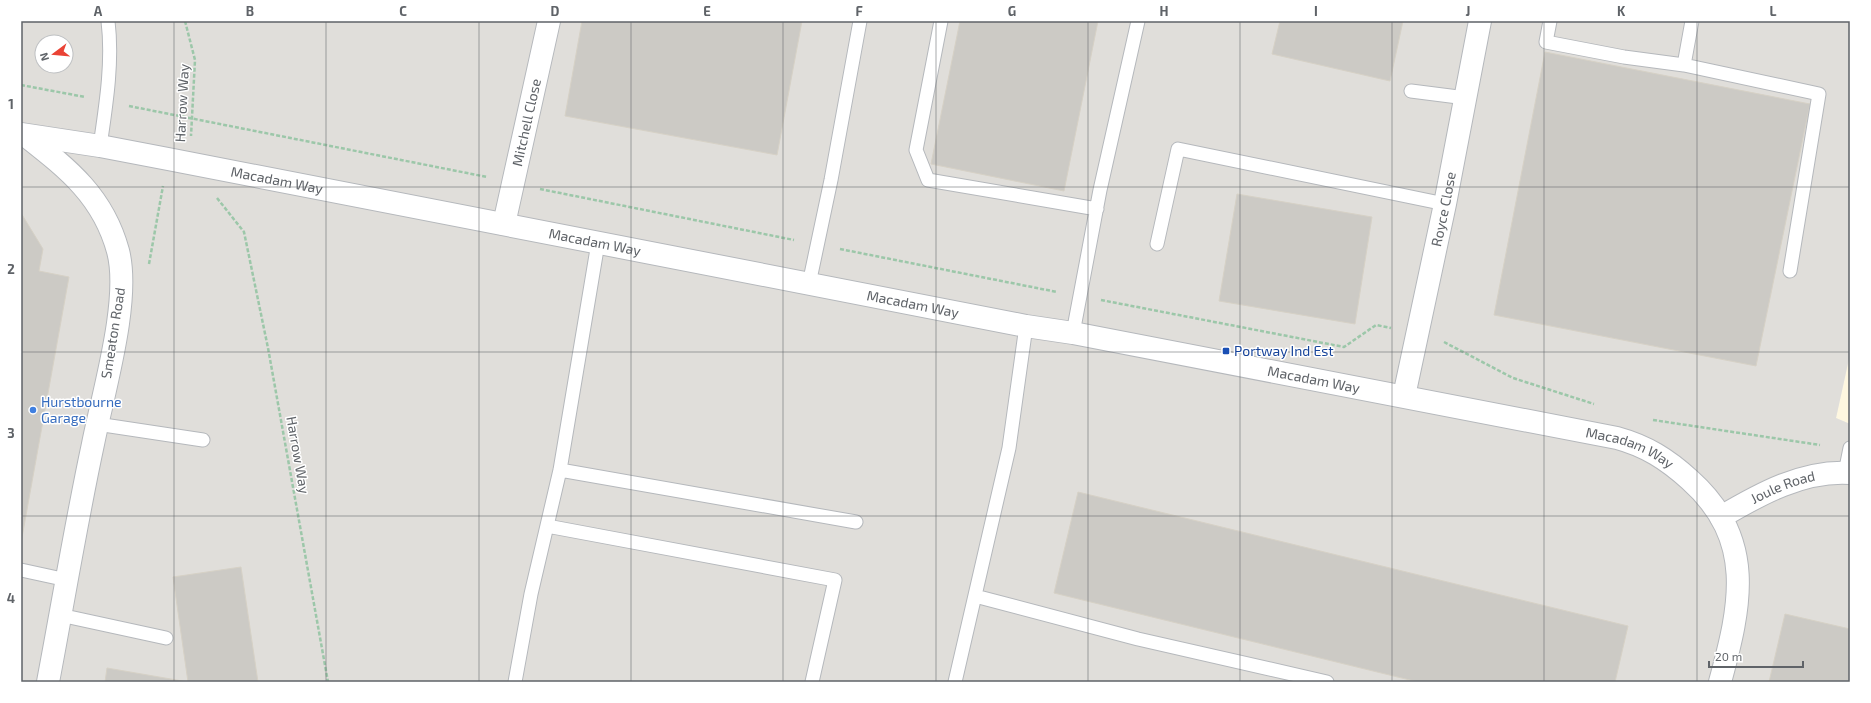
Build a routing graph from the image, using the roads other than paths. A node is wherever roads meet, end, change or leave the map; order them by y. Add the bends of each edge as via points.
1 (108, 21) edge
2 (548, 21) edge
3 (860, 21) edge
4 (941, 21) edge
5 (1138, 21) edge
6 (1480, 21) edge
7 (1550, 21) edge
8 (1692, 21) edge
9 (1684, 65) junction
10 (1410, 91) dead end
11 (1466, 98) junction
12 (23, 135) edge
13 (100, 146) junction
14 (1445, 204) junction
15 (1097, 209) junction
16 (504, 224) junction
17 (598, 244) junction
18 (1157, 244) dead end
19 (1790, 271) dead end
20 (809, 284) junction
21 (1026, 326) junction
22 (1073, 333) junction
23 (1404, 396) junction
24 (97, 424) junction
25 (203, 440) dead end
26 (1850, 450) edge
27 (560, 470) junction
28 (1847, 473) edge
29 (1721, 517) junction
30 (856, 522) dead end
31 (547, 526) junction
32 (21, 570) edge
33 (67, 580) junction
34 (975, 596) junction
35 (60, 615) junction
36 (166, 638) dead end
37 (48, 682) edge
38 (515, 682) edge
39 (812, 682) edge
40 (955, 682) edge
41 (1327, 682) edge
42 (1720, 682) edge

1 - 13 lane via 110,36 107,102
2 - 16 street, Mitchell Close
3 - 20 lane
4 - 15 lane via 916,150 928,180
5 - 15 lane
6 - 11 street, Royce Close
7 - 9 lane via 1546,42
8 - 9 lane
9 - 19 lane via 1819,94
10 - 11 lane
11 - 14 street, Royce Close
12 - 13 street, Macadam Way
12 - 24 street, Smeaton Road via 62,164 93,197 103,212 118,252 121,275 120,300 115,339
13 - 16 street, Macadam Way
14 - 18 lane via 1178,149
14 - 23 street, Royce Close
15 - 22 lane
16 - 17 street, Macadam Way
17 - 20 street, Macadam Way
17 - 27 lane
20 - 21 street, Macadam Way
21 - 22 street, Macadam Way
21 - 34 lane via 1009,448
22 - 23 street, Macadam Way
23 - 29 street, Macadam Way via 1637,444 1673,464 1708,497
24 - 25 lane
24 - 33 street, Smeaton Road
26 - 28 lane
27 - 30 lane
27 - 31 lane
28 - 29 street, Joule Road via 1817,475 1786,484 1758,495
29 - 42 street, Macadam Way via 1731,537 1738,570 1738,603
31 - 38 lane via 531,594
31 - 39 lane via 835,580
32 - 33 lane
33 - 35 street, Smeaton Road
34 - 40 lane
34 - 41 lane via 1138,639
35 - 36 lane
35 - 37 street, Smeaton Road

